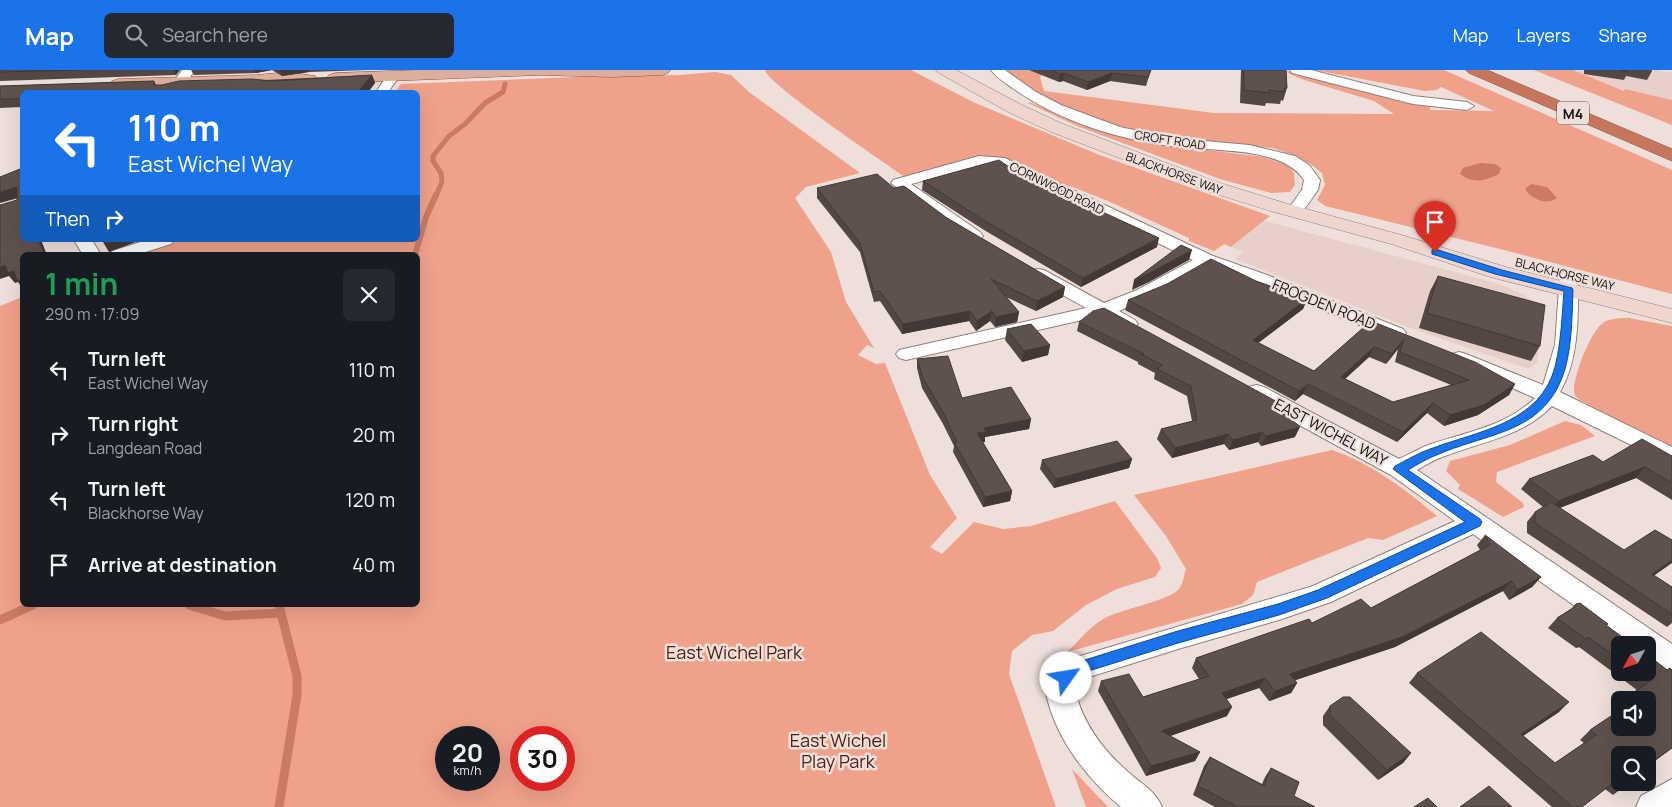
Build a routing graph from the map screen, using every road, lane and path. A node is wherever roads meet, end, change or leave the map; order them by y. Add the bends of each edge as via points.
1 (541, 70) edge
2 (664, 70) edge
3 (936, 70) edge
4 (944, 70) edge
5 (997, 70) edge
6 (1296, 70) edge
7 (1474, 70) edge
8 (1510, 70) edge
9 (961, 75) edge
10 (185, 76) edge
11 (393, 77) junction
12 (107, 85) edge
13 (168, 90) edge
14 (383, 90) edge
15 (1593, 104) dead end
16 (1467, 106) dead end
17 (1672, 156) edge
18 (1294, 212) junction
19 (159, 242) edge
20 (985, 242) edge
21 (127, 252) edge
22 (1207, 260) junction
23 (1022, 265) edge
24 (1569, 282) junction
25 (1672, 301) edge
26 (1102, 310) junction
27 (1672, 316) edge
28 (1144, 333) edge
29 (1413, 339) edge
30 (1439, 350) edge
31 (906, 354) dead end
32 (1239, 383) edge
33 (1548, 395) junction
34 (1672, 457) edge
35 (1399, 469) junction
36 (1476, 522) junction
37 (1672, 658) edge
38 (1672, 794) edge
39 (1146, 807) edge
40 (1652, 807) edge

1 - 2 main road
1 - 11 main road
3 - 9 main road
4 - 9 main road, BLACKHORSE WAY
5 - 18 street, CROFT ROAD via 1042,102 1097,125 1146,137 1263,151 1288,159 1305,170 1312,180 1310,190
6 - 16 street via 1413,100
7 - 17 highway, M4
8 - 15 highway, M4
9 - 18 main road, BLACKHORSE WAY via 1014,108 1095,144 1210,186
10 - 11 main road via 272,82
10 - 12 main road
10 - 13 street
11 - 14 street
18 - 24 main road, BLACKHORSE WAY via 1490,269
19 - 21 street
20 - 22 street, CORNWOOD ROAD via 899,183 979,161 1000,161
22 - 26 street via 1156,289
22 - 29 street, FROGDEN ROAD
23 - 26 street
24 - 25 main road, BLACKHORSE WAY
24 - 27 main road, BLACKHORSE WAY
24 - 33 street via 1560,369
26 - 28 street
26 - 31 street
30 - 33 street
32 - 35 street, EAST WICHEL WAY
33 - 34 street
33 - 35 street via 1536,409 1512,424 1435,451
35 - 36 street, EAST WICHEL WAY
36 - 37 street, EAST WICHEL WAY
36 - 39 street via 1322,594 1077,668 1060,688 1062,702 1072,723 1101,769
38 - 40 street

